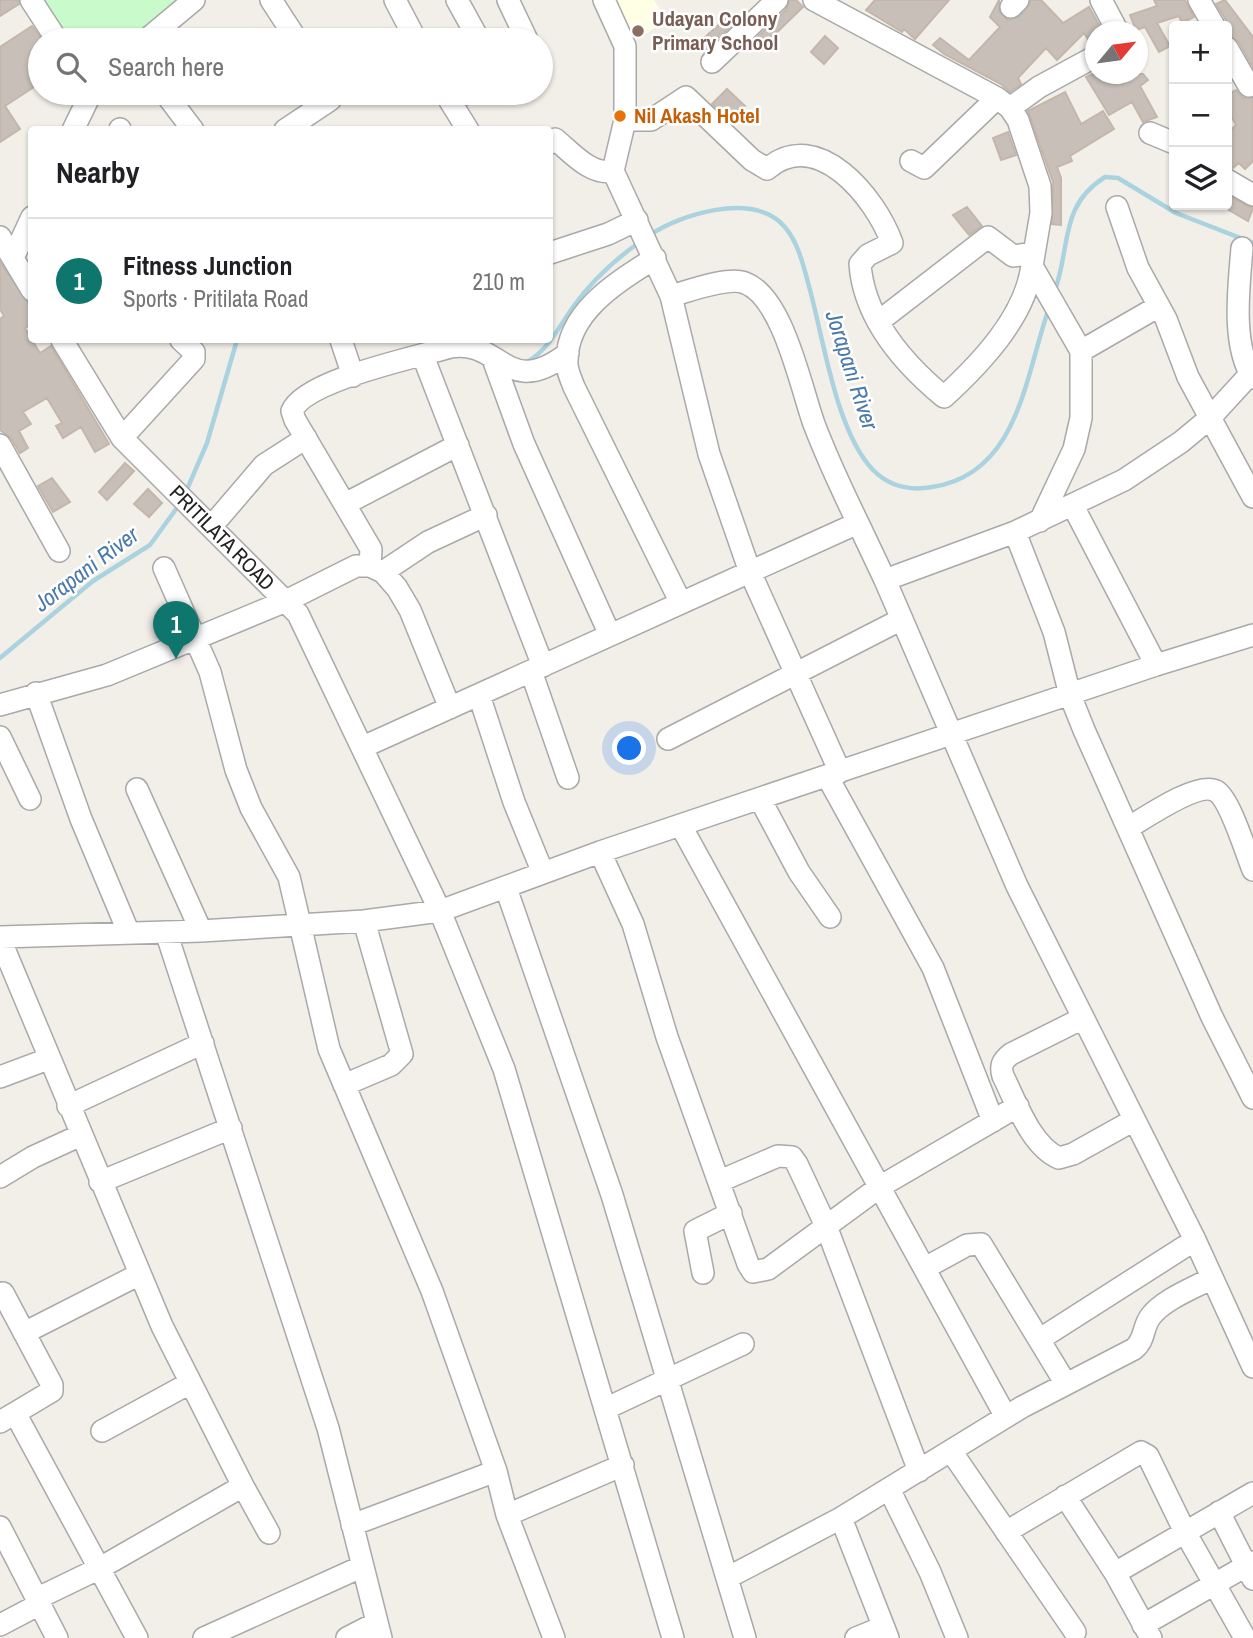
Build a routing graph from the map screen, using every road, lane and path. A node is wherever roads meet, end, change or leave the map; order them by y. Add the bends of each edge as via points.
1 (32, 0) edge
2 (193, 0) edge
3 (271, 0) edge
4 (394, 0) edge
5 (457, 0) edge
6 (508, 0) edge
7 (604, 0) edge
8 (776, 0) edge
9 (814, 0) edge
10 (1101, 0) edge
11 (1199, 0) edge
12 (1112, 21) edge
13 (1211, 21) edge
14 (50, 28) edge
15 (160, 28) edge
16 (289, 28) edge
17 (409, 28) edge
18 (472, 28) edge
19 (521, 28) edge
20 (1232, 57) edge
21 (712, 62) dead end
22 (1085, 63) edge
23 (1249, 86) dead end
24 (1004, 103) junction
25 (84, 105) edge
26 (174, 105) edge
27 (321, 105) edge
28 (452, 105) edge
29 (625, 120) junction
30 (75, 126) edge
31 (190, 126) edge
32 (291, 126) edge
33 (465, 126) edge
34 (1150, 133) dead end
35 (553, 141) edge
36 (1169, 141) edge
37 (911, 161) dead end
38 (613, 171) junction
39 (1232, 183) edge
40 (1253, 195) edge
41 (1117, 207) dead end
42 (638, 222) junction
43 (28, 226) edge
44 (0, 237) edge
45 (1242, 248) dead end
46 (553, 252) edge
47 (654, 256) junction
48 (13, 258) junction
49 (1036, 267) junction
50 (28, 283) edge
51 (671, 296) junction
52 (1159, 306) junction
53 (878, 322) junction
54 (64, 343) edge
55 (184, 343) edge
56 (342, 343) edge
57 (1077, 344) junction
58 (568, 353) junction
59 (423, 356) junction
60 (493, 359) junction
61 (1252, 374) edge
62 (353, 376) junction
63 (1210, 418) junction
64 (122, 438) junction
65 (306, 438) junction
66 (0, 445) edge
67 (458, 445) junction
68 (1253, 497) edge
69 (345, 504) junction
70 (1073, 506) junction
71 (486, 515) junction
72 (1040, 521) junction
73 (858, 523) junction
74 (208, 524) junction
75 (1015, 533) junction
76 (59, 551) dead end
77 (164, 568) dead end
78 (377, 569) junction
79 (750, 572) junction
80 (885, 580) junction
81 (286, 601) junction
82 (681, 603) junction
83 (902, 620) junction
84 (610, 635) junction
85 (1253, 635) edge
86 (194, 637) junction
87 (1156, 664) junction
88 (537, 669) junction
89 (796, 673) junction
90 (36, 693) junction
91 (480, 695) junction
92 (1070, 695) junction
93 (0, 705) edge
94 (450, 708) junction
95 (952, 735) junction
96 (0, 737) edge
97 (668, 739) dead end
98 (363, 747) junction
99 (834, 774) junction
100 (568, 778) dead end
101 (137, 789) dead end
102 (30, 799) dead end
103 (760, 799) junction
104 (681, 825) junction
105 (1128, 828) junction
106 (600, 852) junction
107 (1253, 870) edge
108 (543, 873) junction
109 (506, 888) junction
110 (440, 911) junction
111 (830, 917) dead end
112 (364, 921) junction
113 (301, 923) junction
114 (128, 931) junction
115 (201, 931) junction
116 (166, 932) junction
117 (0, 941) edge
118 (1083, 1018) junction
119 (203, 1043) junction
120 (48, 1059) junction
121 (0, 1077) edge
122 (344, 1085) junction
123 (1253, 1098) edge
124 (68, 1106) junction
125 (1018, 1106) junction
126 (1134, 1120) junction
127 (993, 1121) junction
128 (231, 1128) junction
129 (81, 1135) junction
130 (0, 1177) edge
131 (720, 1181) junction
132 (100, 1182) junction
133 (881, 1186) junction
134 (731, 1213) junction
135 (825, 1226) junction
136 (1195, 1240) junction
137 (925, 1268) junction
138 (703, 1273) dead end
139 (140, 1274) junction
140 (1212, 1278) junction
141 (3, 1293) dead end
142 (24, 1333) junction
143 (1040, 1339) junction
144 (1248, 1339) edge
145 (743, 1344) dead end
146 (1253, 1367) edge
147 (666, 1381) junction
148 (190, 1383) junction
149 (1066, 1384) junction
150 (607, 1408) junction
151 (8, 1417) edge
152 (1006, 1417) junction
153 (102, 1430) dead end
154 (951, 1451) junction
155 (623, 1465) junction
156 (496, 1471) junction
157 (919, 1471) junction
158 (243, 1486) junction
159 (889, 1489) junction
160 (1253, 1493) edge
161 (1065, 1496) junction
162 (1219, 1512) junction
163 (508, 1516) junction
164 (841, 1518) junction
165 (352, 1525) junction
166 (0, 1527) edge
167 (1006, 1532) junction
168 (1185, 1532) junction
169 (269, 1533) dead end
170 (361, 1567) junction
171 (100, 1569) junction
172 (1251, 1569) edge
173 (1115, 1573) junction
174 (727, 1578) junction
175 (1215, 1584) junction
176 (39, 1601) junction
177 (0, 1625) edge
178 (379, 1630) edge
179 (886, 1632) edge
180 (1075, 1632) dead end
181 (1147, 1632) edge
182 (57, 1638) edge
183 (137, 1638) edge
184 (204, 1638) edge
185 (346, 1638) edge
186 (554, 1638) edge
187 (673, 1638) edge
188 (745, 1638) edge
189 (856, 1638) edge
190 (957, 1638) edge
191 (1245, 1638) edge

1 - 14 street
2 - 15 street
3 - 16 street
4 - 17 street
5 - 18 street
6 - 19 street
7 - 29 street via 625,46
8 - 21 street
9 - 24 street
10 - 12 street
11 - 13 street
20 - 23 street
22 - 24 street
24 - 37 street via 924,168
24 - 49 street via 1026,136 1040,186
25 - 30 street
26 - 31 street
27 - 32 street
28 - 33 street
29 - 38 street
29 - 53 street via 650,120 686,97 752,160 768,169 785,157 803,154 845,175 887,227 892,243 860,264
34 - 36 street
35 - 38 street via 592,168
38 - 42 street
39 - 40 street
41 - 52 street via 1138,268
42 - 46 street
42 - 47 street
43 - 48 street
44 - 48 street
45 - 61 street via 1240,334
47 - 51 street
47 - 58 street via 593,303
48 - 50 street
49 - 53 street via 988,237
49 - 53 street via 991,347 944,397 901,355
49 - 57 street
51 - 73 street via 742,281 766,301
51 - 79 street via 709,454
52 - 57 street
52 - 63 street
54 - 64 street, PRITILATA ROAD
55 - 64 street via 194,352 194,359
56 - 62 street
57 - 72 street via 1081,418 1074,449
58 - 60 street via 526,373
58 - 82 street via 566,362 574,387
59 - 60 street via 462,345
59 - 62 street
59 - 67 street
60 - 84 street via 558,524
61 - 63 street
62 - 65 street via 321,386 296,402 292,411
63 - 68 street
63 - 70 street via 1156,461
64 - 74 street, PRITILATA ROAD
65 - 69 street
65 - 74 street via 264,465
66 - 76 street
67 - 69 street
67 - 71 street
69 - 78 street
70 - 72 street
70 - 87 street
71 - 78 street
71 - 88 street
72 - 75 street
73 - 79 street
73 - 80 street
74 - 81 street, PRITILATA ROAD
75 - 80 street
75 - 92 street via 1054,632
77 - 86 street
78 - 81 street via 344,570
78 - 94 street via 410,610
79 - 82 street
79 - 89 street
80 - 83 street
81 - 86 street
81 - 98 street, PRITILATA ROAD via 306,628
82 - 84 street
83 - 89 street
83 - 95 street
84 - 88 street
85 - 87 street
86 - 90 street via 107,675
86 - 113 street via 214,684 236,770 289,877
87 - 92 street
88 - 91 street
88 - 100 street
89 - 97 street
89 - 99 street
90 - 93 street
90 - 114 street
91 - 94 street
91 - 108 street via 514,802
92 - 95 street
92 - 105 street
94 - 98 street
95 - 99 street
95 - 118 street via 1017,886
96 - 102 street
98 - 110 street, PRITILATA ROAD
99 - 103 street
99 - 127 street via 933,968
101 - 115 street
103 - 104 street
103 - 111 street via 799,872
104 - 106 street
104 - 133 street
105 - 107 street via 1207,788 1226,802
105 - 123 street
106 - 108 street
106 - 131 street via 633,924 667,1037
108 - 109 street
109 - 110 street
109 - 147 street via 607,1182
110 - 112 street
110 - 150 street, PRITILATA ROAD via 504,1069
112 - 113 street
112 - 122 street via 402,1054 391,1065
113 - 115 street
113 - 122 street via 318,1008
114 - 116 street
114 - 117 street
115 - 116 street
116 - 119 street
117 - 120 street
118 - 125 street via 1004,1059 1003,1076
118 - 126 street
119 - 124 street
119 - 128 street
120 - 121 street
120 - 124 street
122 - 156 street via 412,1241
124 - 129 street
125 - 126 street via 1045,1148 1059,1158
125 - 127 street
126 - 136 street
127 - 133 street
128 - 132 street
128 - 165 street via 328,1428
129 - 130 street
129 - 132 street
131 - 134 street
131 - 135 street via 778,1156 792,1157
132 - 139 street
133 - 135 street
133 - 137 street
134 - 135 street via 753,1272 768,1269
134 - 138 street via 695,1231
135 - 157 street
136 - 140 street
136 - 143 street
137 - 143 street via 967,1245 981,1244
137 - 152 street
139 - 142 street
139 - 148 street
140 - 144 street
140 - 149 street via 1156,1311 1134,1349
141 - 142 street
142 - 151 street via 52,1391
143 - 149 street
144 - 146 street
145 - 147 street
147 - 150 street
147 - 174 street
148 - 153 street
148 - 158 street
149 - 152 street
150 - 155 street, PRITILATA ROAD
151 - 171 street
152 - 154 street
154 - 157 street
154 - 167 street
155 - 163 street
155 - 187 street, PRITILATA ROAD
156 - 163 street
156 - 165 street
157 - 159 street
158 - 169 street
158 - 171 street
159 - 164 street
159 - 190 street
160 - 162 street
161 - 167 street
161 - 168 street via 1141,1451 1148,1455
161 - 173 street
162 - 168 street
162 - 172 street
163 - 186 street
164 - 174 street
164 - 179 street
165 - 170 street
166 - 176 street
167 - 180 street
168 - 173 street
168 - 175 street
170 - 178 street
170 - 184 street
171 - 176 street
171 - 183 street
172 - 175 street
173 - 181 street
174 - 188 street
175 - 181 street
175 - 191 street
176 - 177 street
176 - 182 street
178 - 185 street
179 - 189 street

